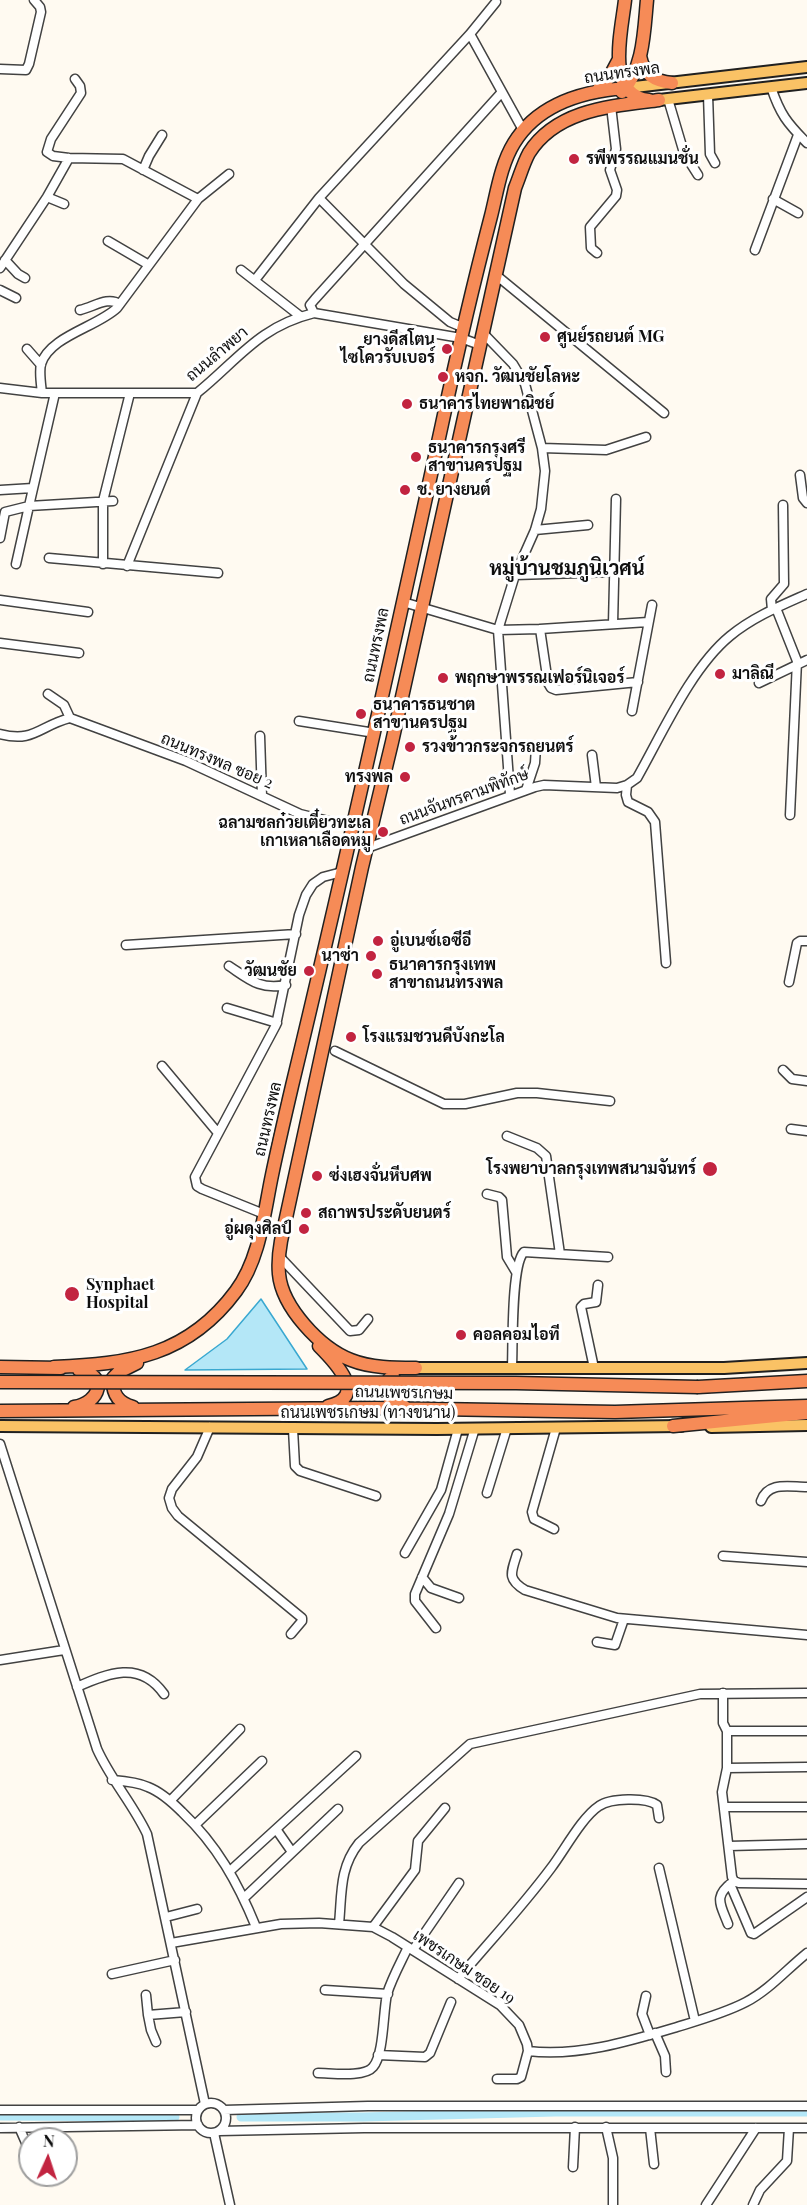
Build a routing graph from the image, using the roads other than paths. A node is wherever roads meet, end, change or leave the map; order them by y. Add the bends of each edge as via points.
1 (34, 0) edge
2 (625, 0) edge
3 (647, 0) edge
4 (496, 3) dead end
5 (470, 34) junction
6 (640, 56) junction
7 (619, 60) junction
8 (807, 67) edge
9 (0, 69) edge
10 (75, 79) dead end
11 (672, 83) junction
12 (807, 83) edge
13 (771, 87) junction
14 (626, 88) junction
15 (598, 90) junction
16 (502, 92) junction
17 (708, 95) junction
18 (664, 99) junction
19 (607, 107) junction
20 (524, 130) junction
21 (162, 135) dead end
22 (798, 135) junction
23 (807, 143) edge
24 (69, 158) junction
25 (715, 164) dead end
26 (143, 170) junction
27 (229, 174) dead end
28 (698, 175) dead end
29 (47, 197) junction
30 (319, 198) junction
31 (773, 199) junction
32 (198, 200) junction
33 (64, 204) dead end
34 (798, 213) dead end
35 (108, 241) dead end
36 (365, 244) junction
37 (755, 250) dead end
38 (597, 253) dead end
39 (2, 264) edge
40 (149, 265) junction
41 (241, 270) dead end
42 (496, 275) junction
43 (25, 278) dead end
44 (255, 280) junction
45 (0, 290) edge
46 (16, 298) dead end
47 (120, 303) junction
48 (80, 310) dead end
49 (314, 313) junction
50 (300, 316) junction
51 (461, 333) junction
52 (483, 333) junction
53 (480, 345) junction
54 (27, 349) dead end
55 (41, 365) junction
56 (0, 388) edge
57 (42, 393) junction
58 (55, 393) junction
59 (130, 393) junction
60 (197, 393) junction
61 (664, 412) dead end
62 (646, 437) dead end
63 (542, 448) junction
64 (801, 475) dead end
65 (33, 488) junction
66 (0, 490) edge
67 (615, 499) dead end
68 (103, 501) junction
69 (113, 501) dead end
70 (807, 504) edge
71 (783, 505) dead end
72 (29, 506) junction
73 (588, 525) dead end
74 (536, 530) junction
75 (0, 538) edge
76 (49, 558) dead end
77 (16, 564) dead end
78 (103, 564) junction
79 (127, 566) junction
80 (613, 572) junction
81 (218, 573) dead end
82 (515, 575) junction
83 (807, 594) edge
84 (0, 600) edge
85 (403, 602) junction
86 (652, 605) dead end
87 (422, 607) junction
88 (774, 609) junction
89 (88, 612) dead end
90 (648, 622) junction
91 (613, 624) junction
92 (540, 629) junction
93 (498, 630) junction
94 (0, 643) edge
95 (79, 653) dead end
96 (807, 660) edge
97 (797, 665) junction
98 (638, 682) junction
99 (759, 683) dead end
100 (48, 694) dead end
101 (632, 711) dead end
102 (70, 718) junction
103 (299, 721) dead end
104 (0, 734) edge
105 (375, 734) junction
106 (260, 736) dead end
107 (536, 747) dead end
108 (592, 756) dead end
109 (627, 785) junction
110 (596, 787) junction
111 (526, 789) junction
112 (510, 794) junction
113 (262, 796) junction
114 (790, 814) dead end
115 (353, 827) junction
116 (366, 848) junction
117 (342, 872) junction
118 (296, 934) junction
119 (807, 941) edge
120 (126, 945) dead end
121 (666, 963) dead end
122 (229, 966) dead end
123 (789, 981) dead end
124 (286, 985) junction
125 (227, 1008) dead end
126 (277, 1023) junction
127 (307, 1025) junction
128 (326, 1029) junction
129 (334, 1051) dead end
130 (162, 1066) dead end
131 (783, 1070) dead end
132 (807, 1081) edge
133 (609, 1101) dead end
134 (791, 1129) dead end
135 (807, 1131) edge
136 (218, 1133) junction
137 (507, 1136) dead end
138 (487, 1194) dead end
139 (264, 1214) junction
140 (560, 1254) junction
141 (279, 1256) junction
142 (608, 1257) dead end
143 (516, 1272) junction
144 (598, 1285) dead end
145 (299, 1319) junction
146 (368, 1319) dead end
147 (155, 1353) junction
148 (807, 1363) edge
149 (0, 1367) edge
150 (52, 1367) junction
151 (512, 1367) junction
152 (416, 1368) junction
153 (594, 1368) junction
154 (807, 1381) edge
155 (0, 1382) edge
156 (807, 1406) edge
157 (149, 1409) junction
158 (296, 1409) junction
159 (412, 1409) junction
160 (0, 1411) edge
161 (46, 1411) junction
162 (807, 1413) edge
163 (807, 1425) edge
164 (0, 1426) edge
165 (673, 1426) junction
166 (210, 1427) junction
167 (293, 1428) junction
168 (458, 1428) junction
169 (475, 1428) junction
170 (507, 1428) junction
171 (556, 1428) junction
172 (0, 1444) edge
173 (807, 1487) edge
174 (487, 1492) dead end
175 (376, 1496) dead end
176 (761, 1501) dead end
177 (554, 1529) dead end
178 (405, 1553) dead end
179 (518, 1554) dead end
180 (723, 1557) dead end
181 (807, 1562) edge
182 (422, 1577) junction
183 (459, 1598) dead end
184 (624, 1619) junction
185 (436, 1628) dead end
186 (291, 1634) dead end
187 (807, 1635) edge
188 (597, 1642) dead end
189 (64, 1650) junction
190 (0, 1660) edge
191 (77, 1687) junction
192 (723, 1693) junction
193 (807, 1693) edge
194 (164, 1694) dead end
195 (240, 1729) dead end
196 (727, 1731) junction
197 (807, 1731) edge
198 (356, 1756) dead end
199 (262, 1761) dead end
200 (807, 1767) edge
201 (727, 1768) junction
202 (112, 1780) junction
203 (170, 1801) junction
204 (807, 1806) edge
205 (724, 1807) junction
206 (445, 1808) dead end
207 (338, 1809) dead end
208 (659, 1818) dead end
209 (195, 1824) junction
210 (276, 1829) junction
211 (807, 1844) edge
212 (729, 1846) junction
213 (292, 1852) junction
214 (659, 1868) dead end
215 (230, 1871) junction
216 (732, 1882) junction
217 (459, 1883) dead end
218 (807, 1884) edge
219 (807, 1897) edge
220 (244, 1898) junction
221 (197, 1909) dead end
222 (166, 1917) junction
223 (339, 1924) junction
224 (728, 1924) dead end
225 (256, 1927) junction
226 (373, 1927) junction
227 (171, 1943) junction
228 (411, 1948) junction
229 (807, 1953) edge
230 (175, 1960) junction
231 (112, 1974) dead end
232 (458, 1979) junction
233 (325, 1990) dead end
234 (387, 1994) junction
235 (146, 1995) dead end
236 (646, 1996) dead end
237 (451, 2002) dead end
238 (186, 2012) junction
239 (148, 2015) junction
240 (695, 2021) junction
241 (653, 2034) junction
242 (156, 2042) dead end
243 (528, 2051) junction
244 (378, 2055) junction
245 (666, 2072) dead end
246 (318, 2073) dead end
247 (497, 2079) dead end
248 (205, 2104) junction
249 (807, 2106) edge
250 (0, 2110) edge
251 (198, 2110) junction
252 (224, 2110) junction
253 (198, 2125) junction
254 (18, 2127) edge
255 (19, 2127) edge
256 (575, 2127) junction
257 (606, 2127) junction
258 (0, 2128) edge
259 (650, 2128) junction
260 (756, 2128) junction
261 (789, 2128) junction
262 (807, 2128) edge
263 (217, 2132) junction
264 (654, 2164) dead end
265 (573, 2167) dead end
266 (230, 2205) edge
267 (613, 2205) edge
268 (706, 2205) edge
269 (753, 2205) edge

1 - 9 street via 41,12 29,64 26,70
2 - 7 highway
3 - 6 highway
4 - 5 street
5 - 16 street
5 - 30 street
6 - 11 highway via 642,66 652,78
6 - 14 highway
7 - 14 highway via 621,81
7 - 15 highway
8 - 11 main road, ถนนทรงพล
10 - 24 street via 81,93 46,149 53,156
11 - 14 main road, ถนนทรงพล
12 - 13 main road, ถนนทรงพล
13 - 17 main road, ถนนทรงพล
13 - 22 street via 779,111
14 - 15 highway, ถนนทรงพล
14 - 18 highway via 644,99
14 - 19 highway
15 - 20 highway, ถนนทรงพล via 565,101
16 - 20 street
16 - 36 street
17 - 18 main road, ถนนทรงพล
17 - 25 street via 710,154
18 - 19 highway, ถนนทรงพล
18 - 28 street via 684,153
19 - 38 street via 616,149 610,170 617,190 590,227 591,248
19 - 42 highway, ถนนทรงพล via 556,127 530,153 515,188
20 - 51 highway, ถนนทรงพล via 507,157
21 - 26 street
22 - 23 street
22 - 31 street
24 - 26 street via 118,158
24 - 29 street
26 - 32 street
27 - 32 street
29 - 33 street
29 - 39 street
30 - 36 street
30 - 44 street
31 - 34 street
31 - 37 street
32 - 40 street
35 - 40 street
36 - 49 street via 310,305
36 - 51 street
39 - 43 street
40 - 47 street
41 - 44 street
42 - 52 highway, ถนนทรงพล
42 - 61 street
44 - 50 street
45 - 46 street
47 - 48 street via 108,300
47 - 55 street via 107,316 55,346
49 - 50 street, ถนนลำพยา
49 - 51 street, ถนนลำพยา
50 - 60 street, ถนนลำพยา via 267,332
51 - 53 street, ถนนลำพยา
51 - 85 highway, ถนนทรงพล
52 - 53 highway, ถนนทรงพล
52 - 63 street via 513,364 525,384
53 - 87 highway, ถนนทรงพล
54 - 55 street
55 - 57 street
56 - 57 street, ถนนลำพยา
57 - 58 street, ถนนลำพยา
58 - 59 street, ถนนลำพยา
58 - 65 street
59 - 60 street, ถนนลำพยา
59 - 68 street
60 - 79 street
62 - 63 street via 606,450
63 - 74 street via 544,485
64 - 70 street
65 - 66 street
65 - 72 street
67 - 80 street
68 - 69 street
68 - 72 street
68 - 78 street
71 - 88 street via 784,584 771,599
72 - 75 street via 6,512
72 - 77 street
73 - 74 street
74 - 82 street
76 - 78 street
78 - 79 street
79 - 81 street
80 - 82 street
80 - 91 street
82 - 93 street
83 - 88 street
84 - 89 street
85 - 87 street
85 - 105 highway, ถนนทรงพล
86 - 90 street
87 - 93 street
87 - 116 highway, ถนนทรงพล
88 - 97 street
88 - 109 street via 729,636 699,669 637,778
90 - 91 street
90 - 98 street
91 - 92 street
92 - 93 street
92 - 98 street via 551,688
93 - 112 street
94 - 95 street
96 - 97 street
97 - 99 street
97 - 114 street
98 - 101 street
100 - 102 street via 64,705
102 - 104 street via 25,737
102 - 113 street, ถนนทรงพล ซอย 2 via 186,761
103 - 105 street
105 - 115 highway, ถนนทรงพล
106 - 113 street
107 - 111 street via 534,769
108 - 110 street
109 - 110 street, ถนนจันทรคามพิทักษ์
109 - 121 street via 628,802 648,812 655,822
110 - 111 street, ถนนจันทรคามพิทักษ์ via 544,785
111 - 112 street, ถนนจันทรคามพิทักษ์
112 - 116 street, ถนนจันทรคามพิทักษ์
113 - 115 street, ถนนทรงพล ซอย 2 via 300,814
115 - 117 highway, ถนนทรงพล
116 - 128 highway, ถนนทรงพล
117 - 118 street via 313,884 299,915
117 - 127 highway, ถนนทรงพล
118 - 120 street
118 - 124 street
119 - 123 street via 797,944
122 - 124 street via 263,986
124 - 126 street
125 - 126 street
126 - 136 street
127 - 128 highway
127 - 139 highway, ถนนทรงพล
128 - 141 highway, ถนนทรงพล
129 - 133 street via 444,1104 465,1104 517,1093
130 - 136 street
131 - 132 street via 792,1079
134 - 135 street
136 - 139 street via 195,1177 197,1186
137 - 140 street via 537,1148 546,1156
138 - 143 street via 502,1200 507,1257
139 - 147 highway, ถนนทรงพล via 250,1265 236,1291 212,1318 187,1337
140 - 142 street
140 - 143 street via 524,1252
141 - 145 highway, ถนนทรงพล via 284,1294
141 - 146 street via 350,1331 359,1330
143 - 151 street
144 - 153 street via 596,1302 581,1307
145 - 152 highway, ถนนทรงพล via 316,1337 350,1360 391,1368
145 - 158 highway via 342,1371 348,1384 347,1394 338,1404
147 - 150 highway, ถนนทรงพล via 100,1365
147 - 157 highway via 113,1378 113,1392 122,1403
148 - 153 main road via 724,1368
149 - 150 highway, ถนนทรงพล
150 - 161 highway via 90,1372 98,1385 88,1403
151 - 152 main road
151 - 153 main road
152 - 159 highway via 398,1372 389,1379 387,1388 388,1397 395,1403
154 - 155 highway, ถนนเพชรเกษม, bridge via 698,1387
156 - 159 highway, ถนนเพชรเกษม via 615,1412
157 - 158 highway, ถนนเพชรเกษม
157 - 161 highway, ถนนเพชรเกษม
158 - 159 highway, ถนนเพชรเกษม
160 - 161 highway, ถนนเพชรเกษม
162 - 165 highway
163 - 165 main road, ถนนเพชรเกษม (ทางขนาน)
164 - 166 main road, ถนนเพชรเกษม (ทางขนาน)
165 - 171 main road, ถนนเพชรเกษม (ทางขนาน)
166 - 167 main road, ถนนเพชรเกษม (ทางขนาน)
166 - 186 street via 197,1457 172,1489 172,1508 302,1618
167 - 168 main road, ถนนเพชรเกษม (ทางขนาน)
167 - 175 street via 296,1466 300,1471
168 - 169 main road, ถนนเพชรเกษม (ทางขนาน)
168 - 178 street via 441,1490
169 - 170 main road, ถนนเพชรเกษม (ทางขนาน)
169 - 182 street via 449,1514
170 - 171 main road, ถนนเพชรเกษม (ทางขนาน)
170 - 174 street
171 - 177 street via 532,1512 534,1519
172 - 189 street
173 - 176 street via 772,1487
179 - 184 street via 511,1578 514,1584
180 - 181 street
182 - 183 street via 431,1588
182 - 185 street via 415,1601
184 - 187 street
184 - 188 street via 615,1645
189 - 190 street
189 - 191 street
191 - 194 street via 105,1675 130,1673 156,1682
191 - 202 street via 97,1749
192 - 193 street
192 - 196 street via 723,1723
192 - 223 street via 700,1694 466,1746 350,1854 343,1874
195 - 203 street
196 - 197 street
196 - 201 street
198 - 210 street
199 - 209 street
200 - 201 street
201 - 205 street via 722,1783
202 - 203 street via 148,1787
202 - 222 street via 147,1834
203 - 209 street
204 - 205 street
205 - 212 street
206 - 226 street via 418,1840 416,1870
207 - 213 street
208 - 232 street via 657,1805 646,1800 600,1804
209 - 215 street
210 - 213 street
210 - 215 street
211 - 212 street
212 - 216 street
213 - 220 street
214 - 240 street
215 - 220 street
216 - 218 street
216 - 219 street via 754,1934
216 - 224 street via 720,1896
217 - 228 street
220 - 225 street
221 - 222 street
222 - 227 street
223 - 225 street, เพชรเกษม ซอย 19
223 - 226 street, เพชรเกษม ซอย 19
225 - 227 street, เพชรเกษม ซอย 19
226 - 228 street, เพชรเกษม ซอย 19
227 - 230 street
228 - 232 street, เพชรเกษม ซอย 19
228 - 234 street
229 - 240 street via 748,2001
230 - 231 street
230 - 238 street
232 - 243 street, เพชรเกษม ซอย 19 via 509,2014 519,2025
233 - 234 street
234 - 244 street
235 - 239 street
236 - 241 street via 642,2014
237 - 244 street via 425,2057
238 - 239 street
238 - 248 street
239 - 242 street
240 - 241 street
241 - 243 street via 588,2048
241 - 245 street via 665,2056
243 - 247 street via 521,2077
244 - 246 street via 367,2071
248 - 251 street
248 - 252 street via 215,2103
249 - 252 street via 368,2106
250 - 251 street
251 - 253 street
252 - 263 street via 225,2123
253 - 255 street
253 - 263 street via 205,2132
254 - 258 street
256 - 257 street
256 - 263 street
256 - 265 street
257 - 259 street
257 - 267 street via 613,2158
259 - 260 street
259 - 264 street
260 - 261 street
260 - 268 street
261 - 262 street
261 - 269 street via 787,2161 760,2190
263 - 266 street

